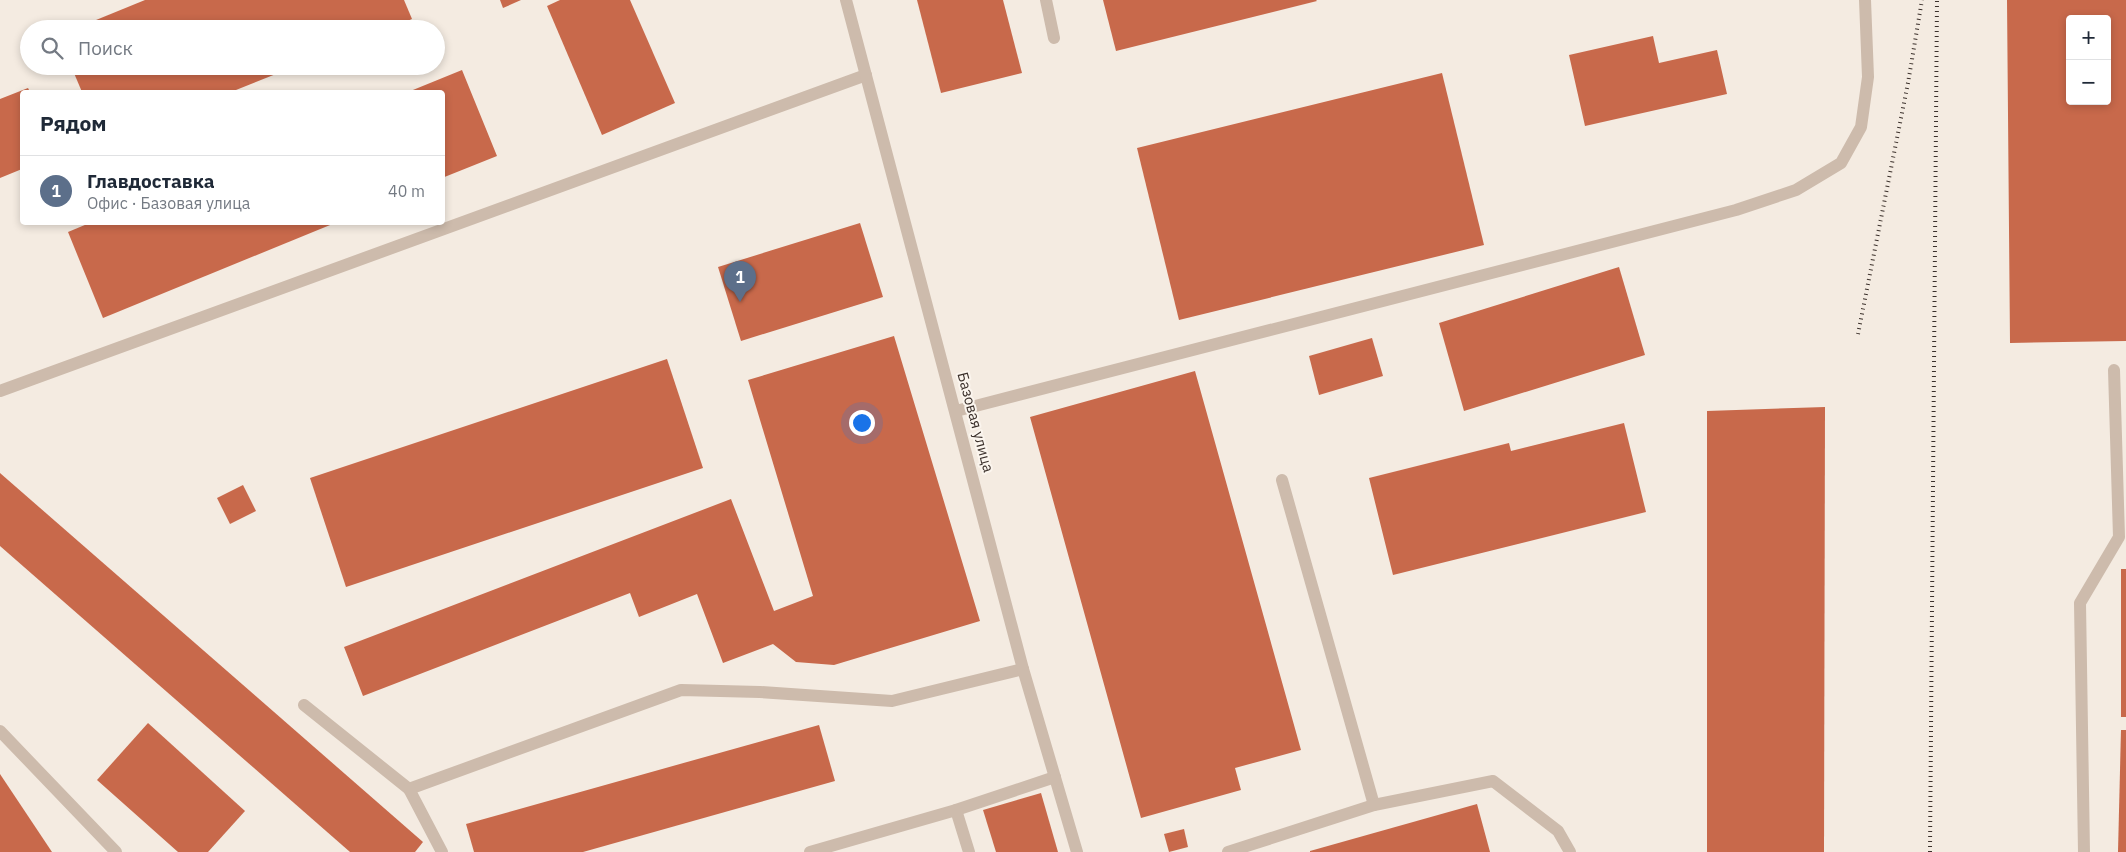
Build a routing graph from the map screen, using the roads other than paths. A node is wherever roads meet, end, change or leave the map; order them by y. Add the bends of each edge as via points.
1 (846, 0) edge
2 (1046, 0) edge
3 (1865, 0) edge
4 (1054, 38) dead end
5 (866, 75) junction
6 (2114, 370) dead end
7 (0, 391) edge
8 (956, 411) junction
9 (2121, 428) edge
10 (1282, 480) dead end
11 (1023, 669) junction
12 (304, 705) dead end
13 (0, 731) edge
14 (1055, 777) junction
15 (409, 789) junction
16 (1374, 805) junction
17 (956, 810) junction
18 (116, 852) edge
19 (442, 852) edge
20 (810, 852) edge
21 (969, 852) edge
22 (1077, 852) edge
23 (1228, 852) edge
24 (1570, 852) edge
25 (2084, 852) edge

1 - 5 street, Базовая улица
2 - 4 street
3 - 8 street via 1868,77 1861,127 1841,163 1796,190 1726,213
5 - 7 street
5 - 8 street, Базовая улица
6 - 9 street
8 - 11 street, Базовая улица
9 - 25 street via 2119,537 2080,603
10 - 16 street
11 - 14 street, Базовая улица
11 - 15 street via 892,701 680,690
12 - 15 street
13 - 18 street
14 - 17 street
14 - 22 street, Базовая улица
15 - 19 street
16 - 23 street
16 - 24 street via 1493,781 1558,830
17 - 20 street
17 - 21 street

